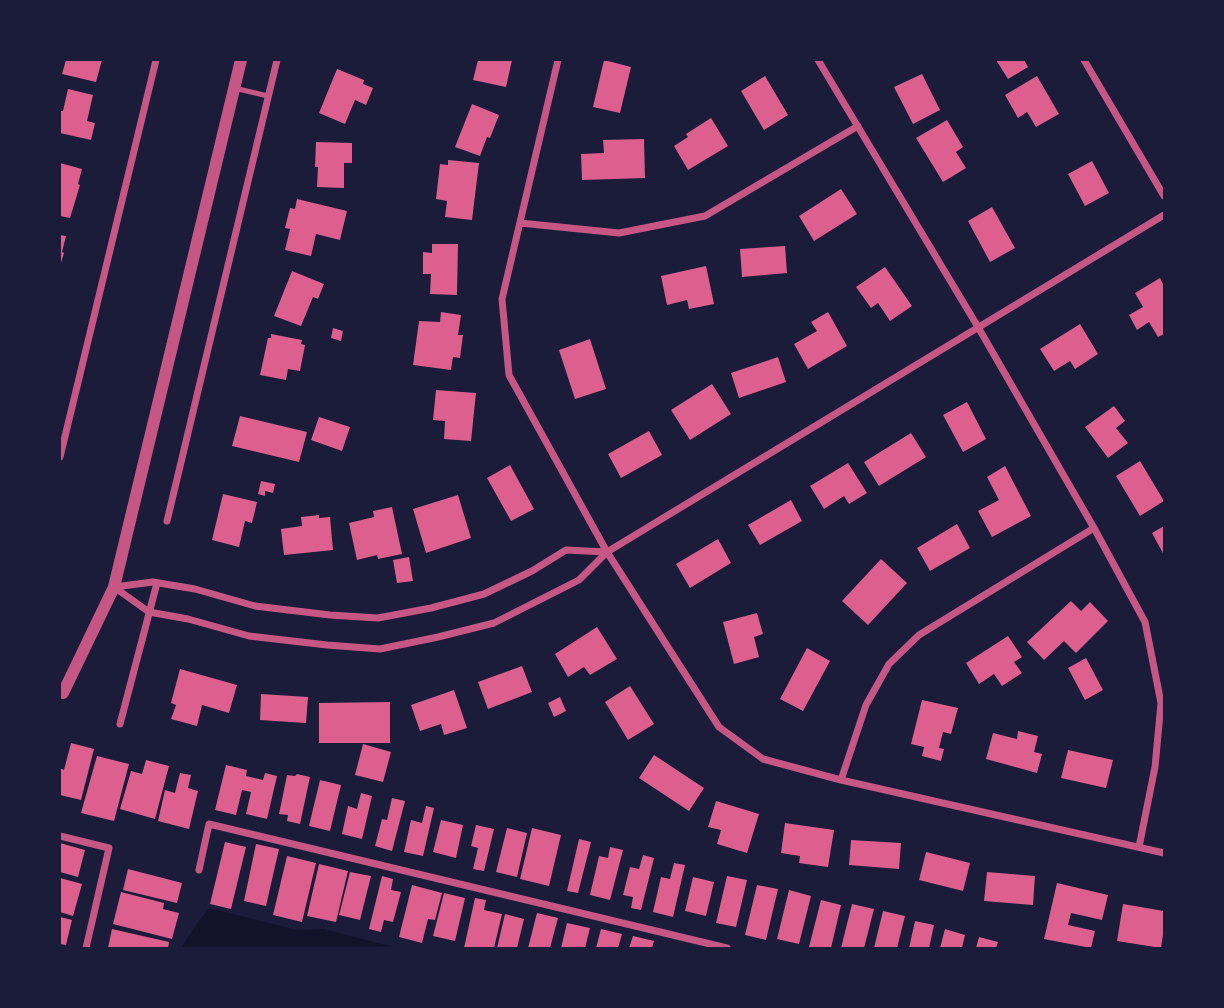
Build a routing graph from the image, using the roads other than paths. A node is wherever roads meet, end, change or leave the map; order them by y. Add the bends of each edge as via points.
1 (156, 60) edge
2 (241, 60) edge
3 (277, 60) edge
4 (558, 60) edge
5 (818, 60) edge
6 (1084, 60) edge
7 (234, 88) junction
8 (268, 96) junction
9 (859, 126) junction
10 (1164, 196) edge
11 (1164, 215) edge
12 (520, 223) junction
13 (978, 327) junction
14 (60, 457) edge
15 (167, 521) dead end
16 (1094, 528) junction
17 (607, 552) junction
18 (157, 583) junction
19 (114, 587) junction
20 (149, 612) junction
21 (61, 696) edge
22 (121, 724) dead end
23 (841, 780) junction
24 (60, 836) edge
25 (1139, 847) junction
26 (1164, 853) edge
27 (199, 870) dead end
28 (86, 948) edge
29 (727, 948) edge

1 - 14 street
2 - 7 street
3 - 8 street
4 - 12 street
5 - 9 street
6 - 10 street
7 - 8 lane
7 - 19 street
8 - 15 street
9 - 12 street via 705,216 619,233
9 - 13 street
11 - 13 street
12 - 17 street via 502,299 509,375
13 - 16 street
13 - 17 street
16 - 23 street via 919,635 889,664 866,705
16 - 25 street via 1145,622 1161,703 1155,767
17 - 18 street via 566,550 484,594 378,618 255,606
17 - 20 street via 579,580 494,623 380,649 249,636
17 - 23 street via 719,727 763,759
18 - 19 street
18 - 20 street
19 - 20 street
19 - 21 street
20 - 22 street
23 - 25 street
24 - 28 street via 109,848
25 - 26 street
27 - 29 street via 209,824

